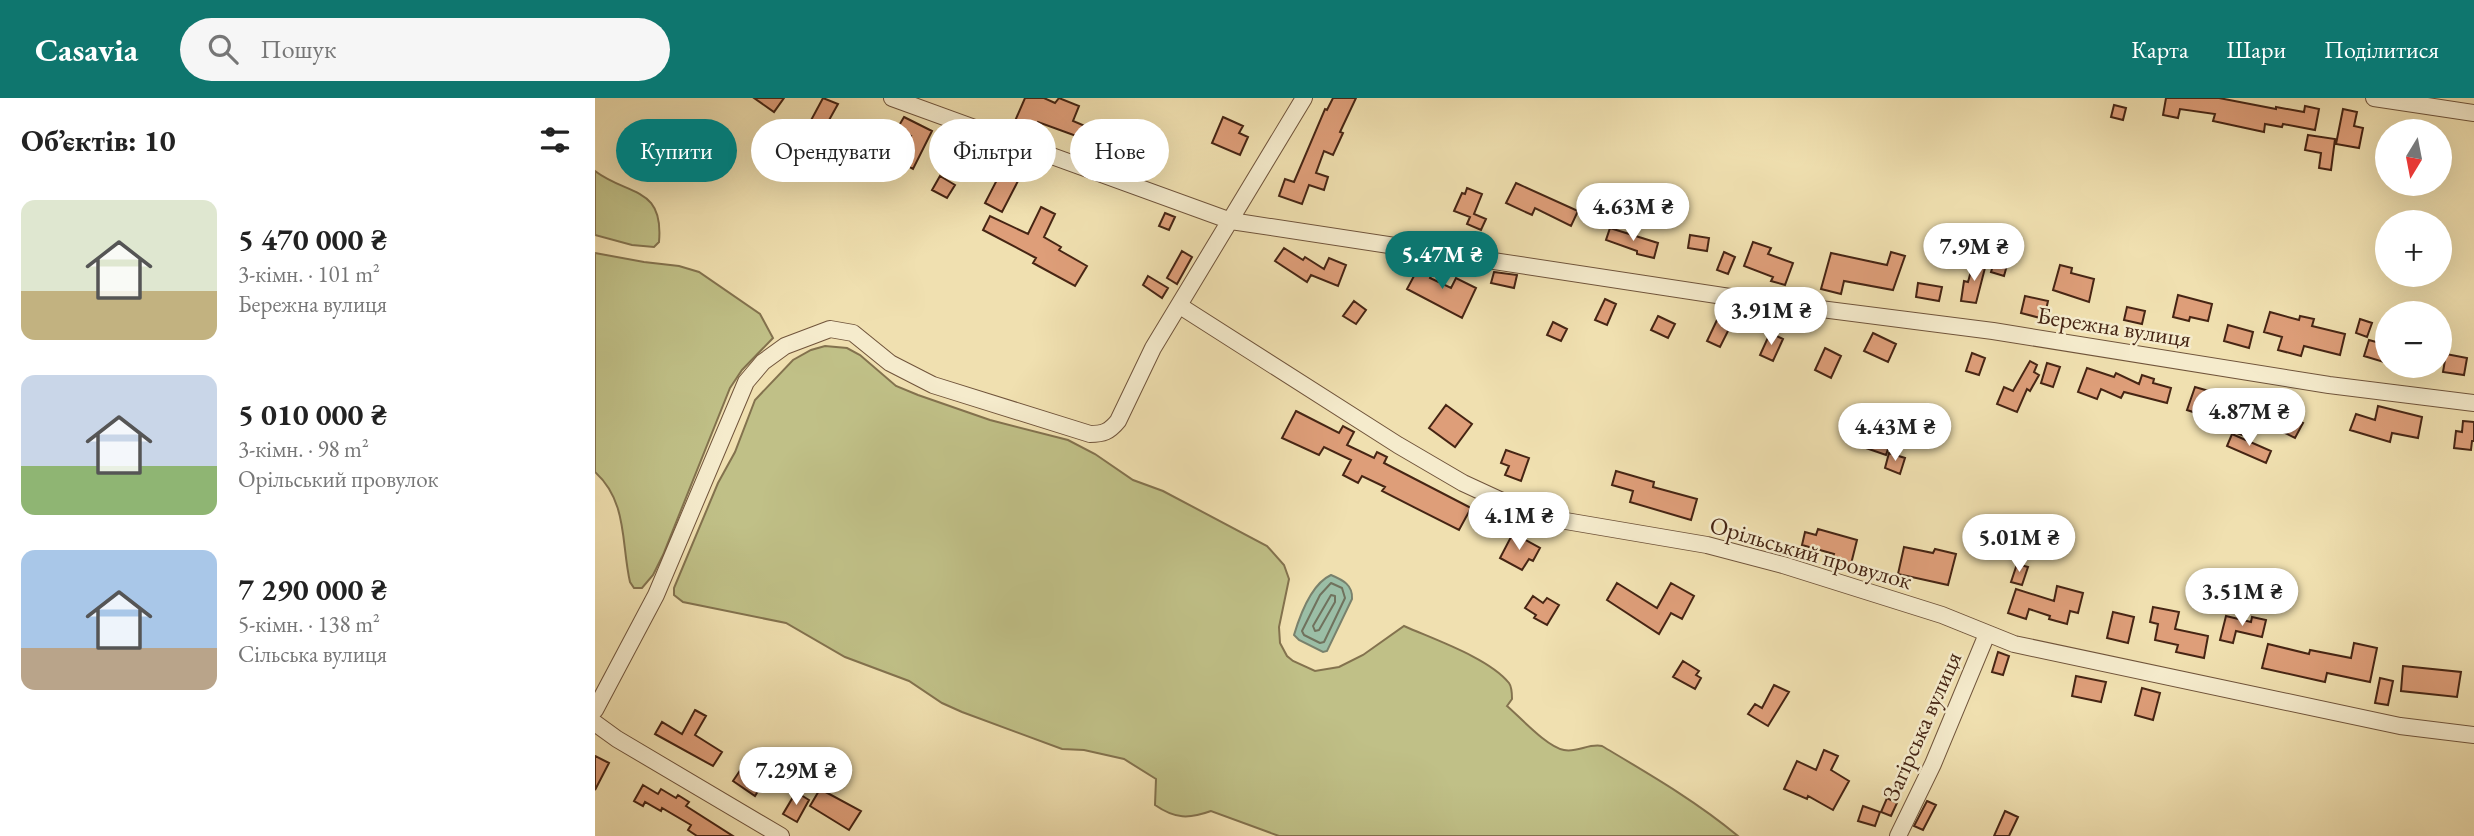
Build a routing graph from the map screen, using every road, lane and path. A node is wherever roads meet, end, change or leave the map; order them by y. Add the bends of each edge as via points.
1 (892, 98) edge
2 (1304, 98) edge
3 (2374, 98) edge
4 (2474, 113) edge
5 (1231, 221) junction
6 (1179, 306) junction
7 (2474, 403) edge
8 (1986, 634) junction
9 (595, 710) edge
10 (595, 723) edge
11 (2474, 735) edge
12 (781, 836) edge
13 (1898, 836) edge

1 - 5 street, Бережна вулиця
2 - 5 street
3 - 4 street
5 - 6 street
5 - 7 street, Бережна вулиця
6 - 8 street, Орільський провулок via 1398,445 1464,484 1515,507 1783,565 1942,615
6 - 9 street via 1118,421 1103,433 1090,434 933,385 890,363 853,333 830,329 785,346 746,382 656,595
8 - 11 street, Орільський провулок via 2014,644 2400,726
8 - 13 street, Загірська вулиця
10 - 12 street

